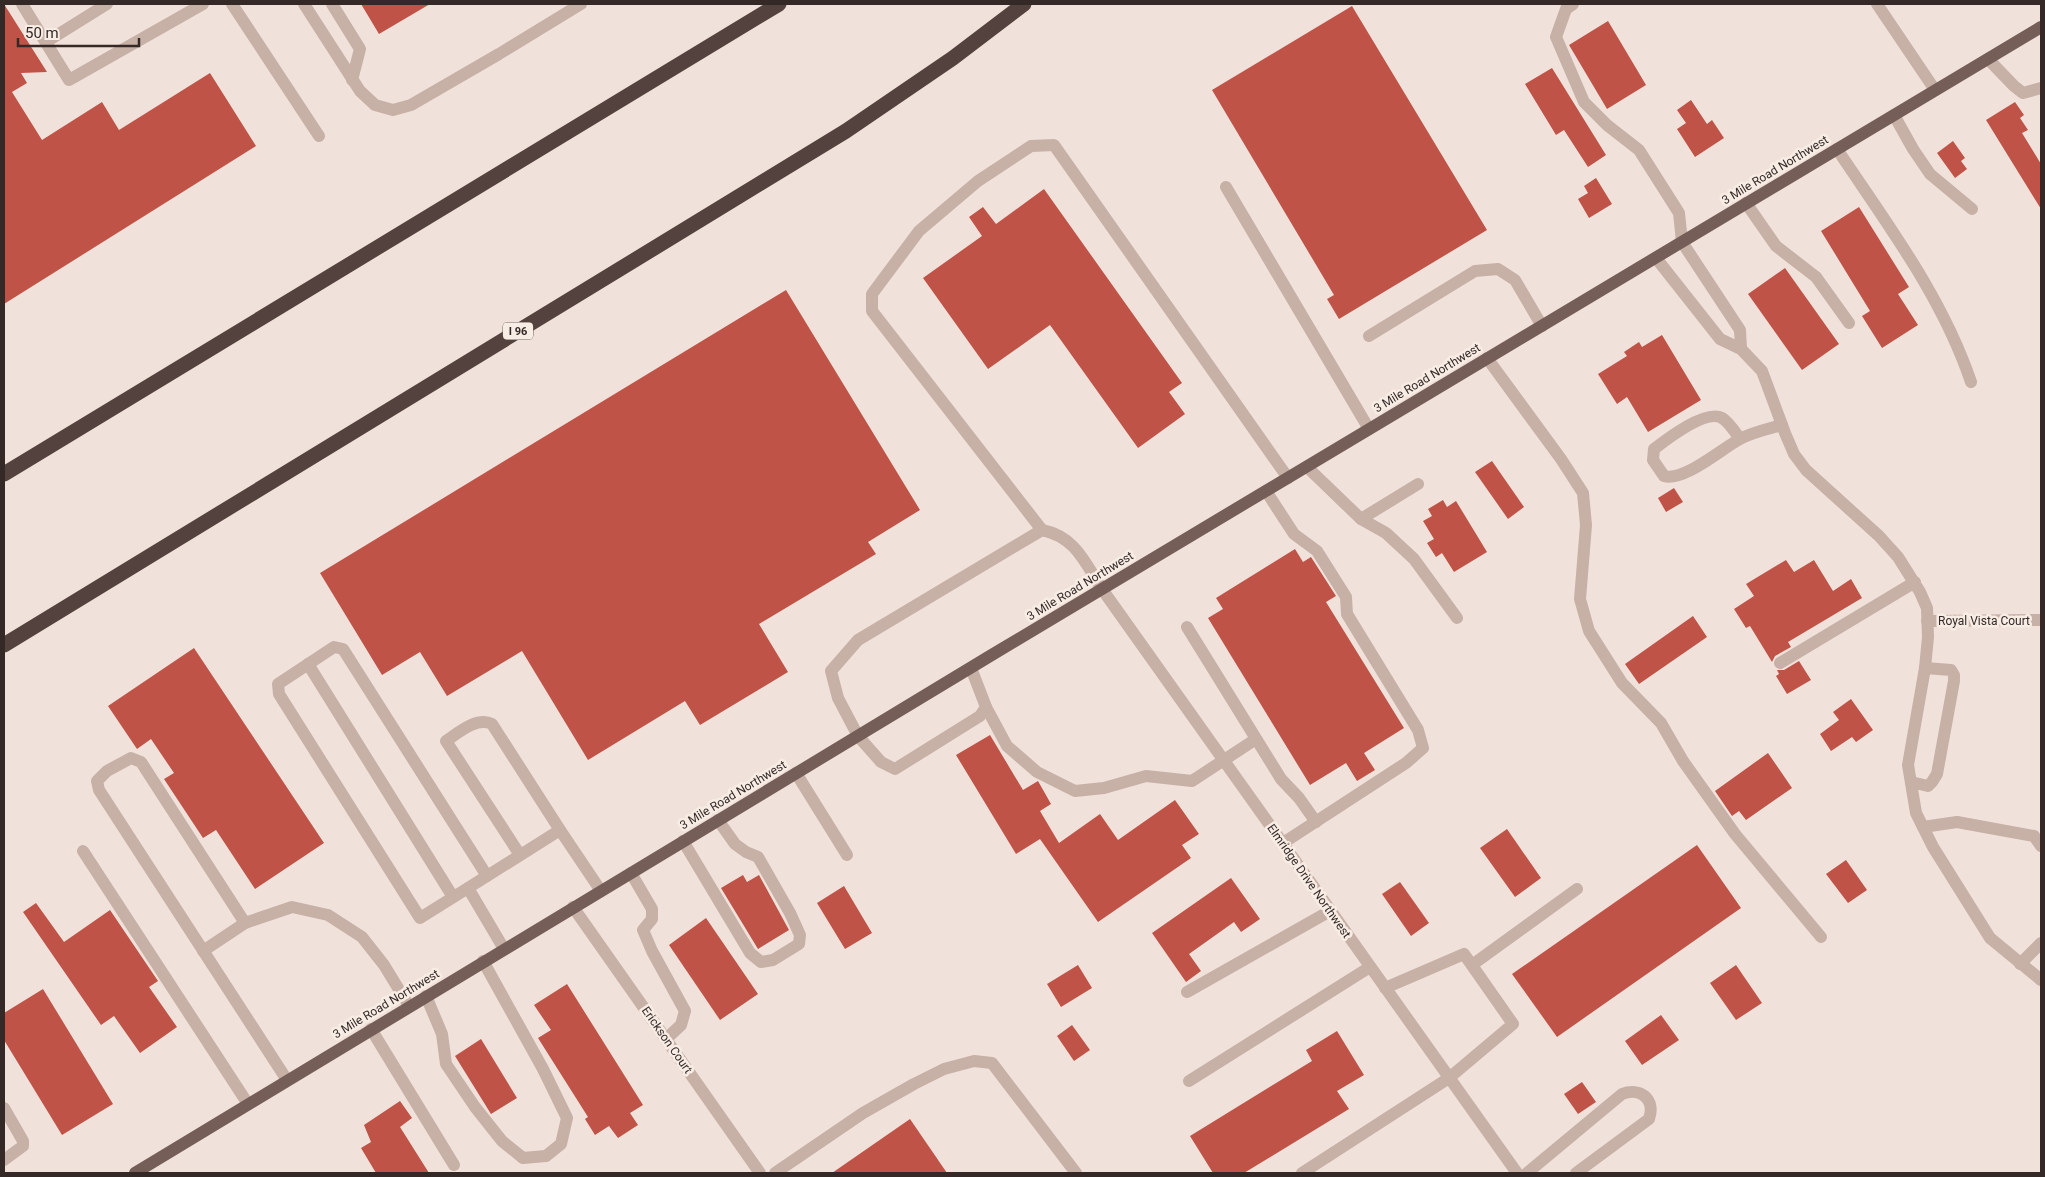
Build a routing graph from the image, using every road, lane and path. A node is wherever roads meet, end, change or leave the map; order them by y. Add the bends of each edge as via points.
1 (22, 4) edge
2 (107, 4) edge
3 (203, 4) edge
4 (232, 4) edge
5 (304, 4) edge
6 (332, 4) edge
7 (580, 4) edge
8 (779, 4) edge
9 (1024, 4) edge
10 (1573, 4) edge
11 (1877, 4) edge
12 (2040, 31) edge
13 (46, 42) junction
14 (1988, 59) junction
15 (352, 80) junction
16 (2041, 88) edge
17 (1935, 90) junction
18 (1894, 115) junction
19 (319, 136) dead end
20 (1837, 149) junction
21 (1226, 187) dead end
22 (1746, 203) junction
23 (1972, 209) dead end
24 (1682, 242) junction
25 (1656, 258) junction
26 (1849, 323) dead end
27 (1542, 326) junction
28 (1369, 336) dead end
29 (1741, 349) junction
30 (1488, 358) junction
31 (1971, 382) dead end
32 (1782, 425) junction
33 (1369, 429) junction
34 (1740, 439) junction
35 (1306, 466) junction
36 (4, 474) edge
37 (1288, 478) junction
38 (1418, 484) dead end
39 (1266, 491) junction
40 (1361, 519) junction
41 (1042, 530) junction
42 (1915, 582) junction
43 (1102, 589) junction
44 (1457, 618) dead end
45 (2041, 620) edge
46 (1927, 621) junction
47 (1188, 628) dead end
48 (4, 645) edge
49 (1780, 663) dead end
50 (308, 664) junction
51 (971, 668) junction
52 (1925, 668) junction
53 (986, 707) junction
54 (858, 736) junction
55 (1256, 739) junction
56 (1223, 759) junction
57 (796, 773) junction
58 (1911, 782) junction
59 (718, 820) junction
60 (1316, 822) junction
61 (1923, 827) junction
62 (560, 830) junction
63 (683, 841) junction
64 (1283, 844) junction
65 (2041, 846) edge
66 (83, 851) dead end
67 (520, 855) junction
68 (847, 855) dead end
69 (631, 873) junction
70 (487, 876) junction
71 (468, 888) junction
72 (1577, 888) dead end
73 (600, 891) junction
74 (453, 897) junction
75 (574, 907) junction
76 (1330, 911) junction
77 (245, 923) junction
78 (1821, 937) dead end
79 (2041, 943) edge
80 (504, 949) junction
81 (203, 952) junction
82 (483, 962) junction
83 (2020, 964) junction
84 (1472, 965) junction
85 (1370, 967) junction
86 (2041, 980) edge
87 (1385, 988) junction
88 (1187, 992) dead end
89 (426, 996) junction
90 (409, 1006) junction
91 (371, 1029) junction
92 (666, 1039) junction
93 (1449, 1078) junction
94 (287, 1080) junction
95 (1189, 1081) dead end
96 (248, 1104) junction
97 (4, 1108) edge
98 (4, 1160) edge
99 (454, 1166) dead end
100 (135, 1173) edge
101 (760, 1173) edge
102 (775, 1173) edge
103 (1076, 1173) edge
104 (1302, 1173) edge
105 (1517, 1173) edge
106 (1527, 1173) edge
107 (1576, 1173) edge

1 - 13 street
2 - 13 street
3 - 13 street via 69,80
4 - 19 street
5 - 15 street
6 - 15 street via 360,49
7 - 15 street via 402,109 393,110 375,104
8 - 36 highway
9 - 48 highway, I 96 via 953,58 846,131
10 - 24 street via 1566,9 1556,37 1584,102 1639,150 1679,213
11 - 17 street
12 - 14 main road, 3 Mile Road Northwest
14 - 16 street via 2023,93
14 - 17 main road, 3 Mile Road Northwest
17 - 18 main road, 3 Mile Road Northwest
18 - 20 main road, 3 Mile Road Northwest
18 - 23 street via 1930,174
20 - 22 main road, 3 Mile Road Northwest
20 - 31 street via 1928,286 1960,349
21 - 33 street
22 - 24 main road, 3 Mile Road Northwest
22 - 26 street via 1776,246 1816,278
24 - 25 main road, 3 Mile Road Northwest
24 - 29 street via 1740,330
25 - 27 main road, 3 Mile Road Northwest
25 - 29 street via 1720,339
27 - 28 street via 1514,280 1498,269 1475,271
27 - 30 main road, 3 Mile Road Northwest
29 - 32 street via 1762,371
30 - 33 main road, 3 Mile Road Northwest
30 - 78 street via 1582,493 1586,525 1580,599 1589,631 1622,683 1662,724 1683,761 1735,834
32 - 34 street
32 - 42 street via 1794,454 1806,470 1879,536
33 - 35 main road, 3 Mile Road Northwest
34 - 34 street via 1674,477 1664,476 1653,460 1654,449 1658,446 1700,419 1716,415 1724,419
35 - 37 main road, 3 Mile Road Northwest
35 - 40 street
37 - 39 main road, 3 Mile Road Northwest
37 - 41 street via 1054,145 1031,146 978,181 919,231 872,294 872,311
38 - 40 street
39 - 43 main road, 3 Mile Road Northwest
39 - 60 street via 1294,534 1318,551 1346,597 1347,614 1418,730 1423,748 1406,763
40 - 44 street via 1386,533 1414,558
41 - 43 street, Elmridge Drive Northwest via 1055,532 1074,545
41 - 54 street via 858,640 831,671 838,698
42 - 46 street via 1927,608
42 - 49 street
43 - 51 main road, 3 Mile Road Northwest
43 - 56 street, Elmridge Drive Northwest
45 - 46 street, Royal Vista Court
46 - 52 street
47 - 55 street
50 - 70 street via 334,647 343,649
50 - 74 street
50 - 74 street via 278,684 279,694 420,918
51 - 53 street
51 - 54 main road, 3 Mile Road Northwest
52 - 58 street via 1908,765
52 - 58 street via 1952,670 1954,681 1937,774 1928,786
53 - 54 street via 980,716 895,768 881,762
53 - 56 street via 1007,746 1037,772 1075,791 1104,788 1146,776 1192,781
54 - 57 main road, 3 Mile Road Northwest
55 - 56 street
55 - 60 street
56 - 64 street, Elmridge Drive Northwest
57 - 59 main road, 3 Mile Road Northwest
57 - 68 street
58 - 61 street via 1916,813
59 - 63 main road, 3 Mile Road Northwest
59 - 63 street via 735,844 758,857 800,935 799,944 773,960 761,962 750,953
60 - 64 street
61 - 65 street via 1957,822 2034,836
61 - 83 street via 1990,938
62 - 67 street
62 - 67 street via 492,724 478,722 446,741
62 - 73 street
63 - 69 main road, 3 Mile Road Northwest
64 - 76 street, Elmridge Drive Northwest
66 - 96 street
67 - 70 street
69 - 73 main road, 3 Mile Road Northwest
69 - 92 street via 652,909 652,919 643,930 686,1011 681,1025
70 - 71 street
71 - 74 street
71 - 80 street
72 - 84 street
73 - 75 main road, 3 Mile Road Northwest
75 - 80 main road, 3 Mile Road Northwest
75 - 92 street, Erickson Court
76 - 85 street, Elmridge Drive Northwest
76 - 88 street
77 - 81 street
77 - 81 street via 141,762 131,758 107,772 97,781 99,790
77 - 90 street via 292,907 328,915 362,937
79 - 83 street
80 - 82 main road, 3 Mile Road Northwest
81 - 94 street
82 - 89 main road, 3 Mile Road Northwest
82 - 89 street via 567,1118 561,1144 546,1156 523,1158 502,1141 475,1107 446,1064 442,1034
83 - 86 street
84 - 87 street via 1464,954
84 - 93 street via 1513,1024
85 - 87 street, Elmridge Drive Northwest
85 - 95 street
87 - 93 street, Elmridge Drive Northwest
89 - 90 main road, 3 Mile Road Northwest
90 - 91 main road, 3 Mile Road Northwest
91 - 94 main road, 3 Mile Road Northwest
91 - 99 street
92 - 101 street, Erickson Court
93 - 104 street
93 - 105 street, Elmridge Drive Northwest
94 - 96 main road, 3 Mile Road Northwest
96 - 100 main road, 3 Mile Road Northwest
97 - 98 street via 23,1142 23,1146
102 - 103 street via 863,1113 914,1084 944,1069 974,1061 992,1063
106 - 107 street via 1622,1094 1632,1090 1641,1093 1652,1111 1649,1119

